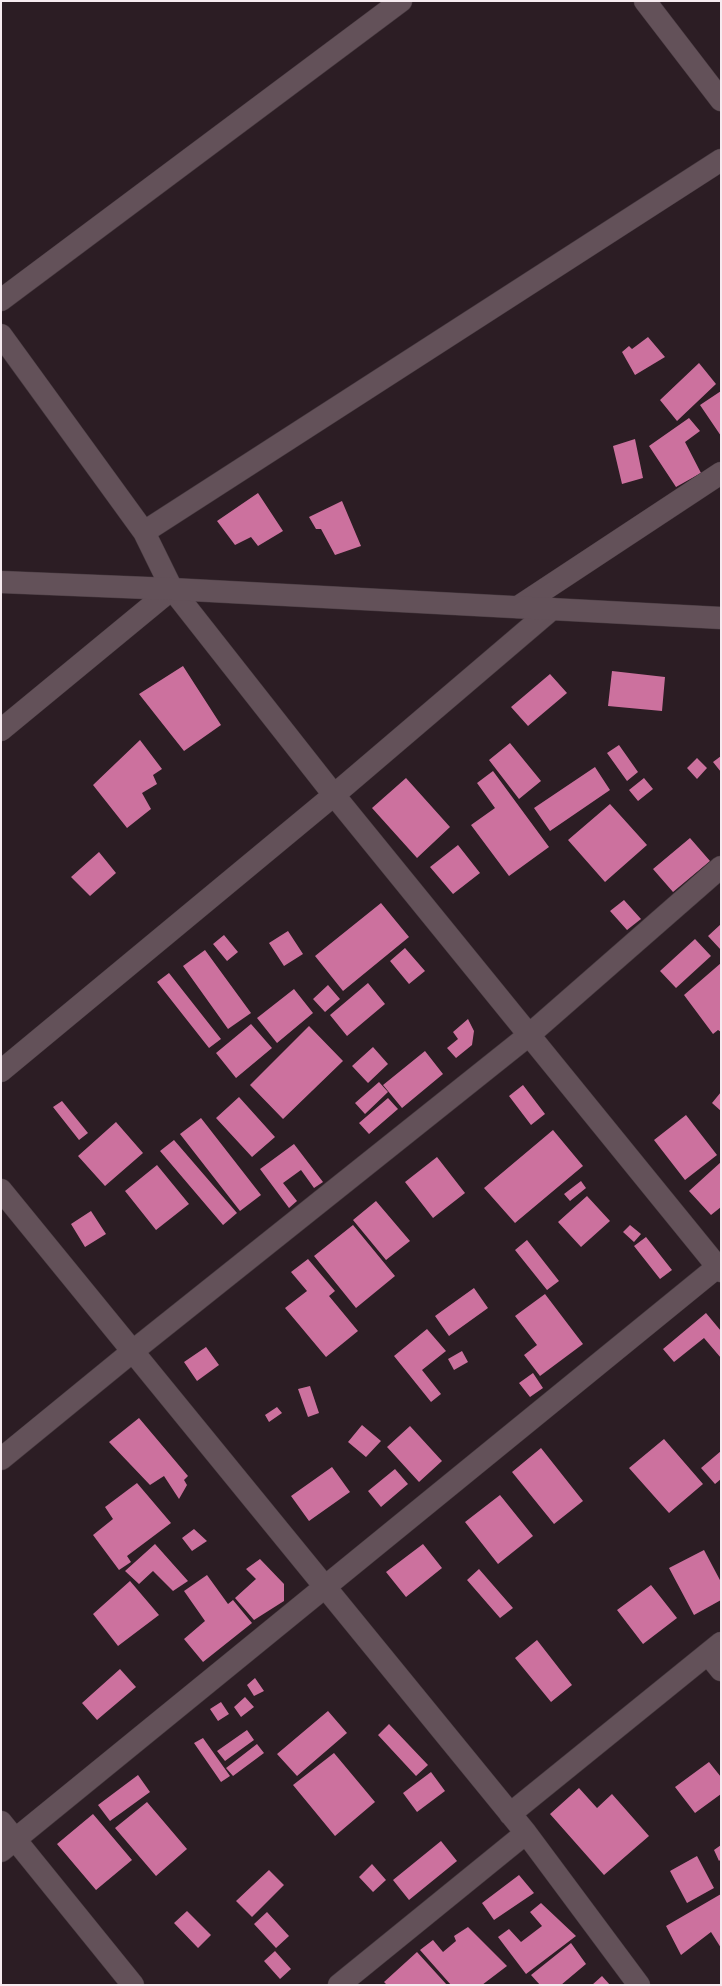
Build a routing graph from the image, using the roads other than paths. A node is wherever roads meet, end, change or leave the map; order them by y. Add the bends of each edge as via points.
1 (401, 1) edge
2 (645, 1) edge
3 (721, 100) edge
4 (721, 160) edge
5 (1, 300) edge
6 (1, 335) edge
7 (721, 473) edge
8 (144, 532) junction
9 (1, 582) edge
10 (172, 589) junction
11 (518, 607) junction
12 (552, 609) junction
13 (721, 618) edge
14 (1, 730) edge
15 (334, 795) junction
16 (721, 867) edge
17 (529, 1035) junction
18 (1, 1071) edge
19 (1, 1190) edge
20 (720, 1267) edge
21 (133, 1352) junction
22 (1, 1459) edge
23 (325, 1587) junction
24 (717, 1656) edge
25 (510, 1814) junction
26 (1, 1822) edge
27 (526, 1833) junction
28 (8, 1846) edge
29 (133, 1985) edge
30 (339, 1985) edge
31 (639, 1985) edge

1 - 5 street
2 - 3 street
4 - 8 street
6 - 8 street
7 - 11 street
8 - 10 street
9 - 10 street
10 - 11 street
10 - 14 street
10 - 15 street
11 - 12 street
12 - 13 street
12 - 15 street
15 - 17 street
15 - 18 street
16 - 17 street
17 - 20 street
17 - 21 street
19 - 21 street
20 - 23 street
21 - 22 street
21 - 23 street
23 - 25 street
23 - 28 street
24 - 25 street
25 - 27 street
26 - 28 street
27 - 30 street
27 - 31 street
28 - 29 street

